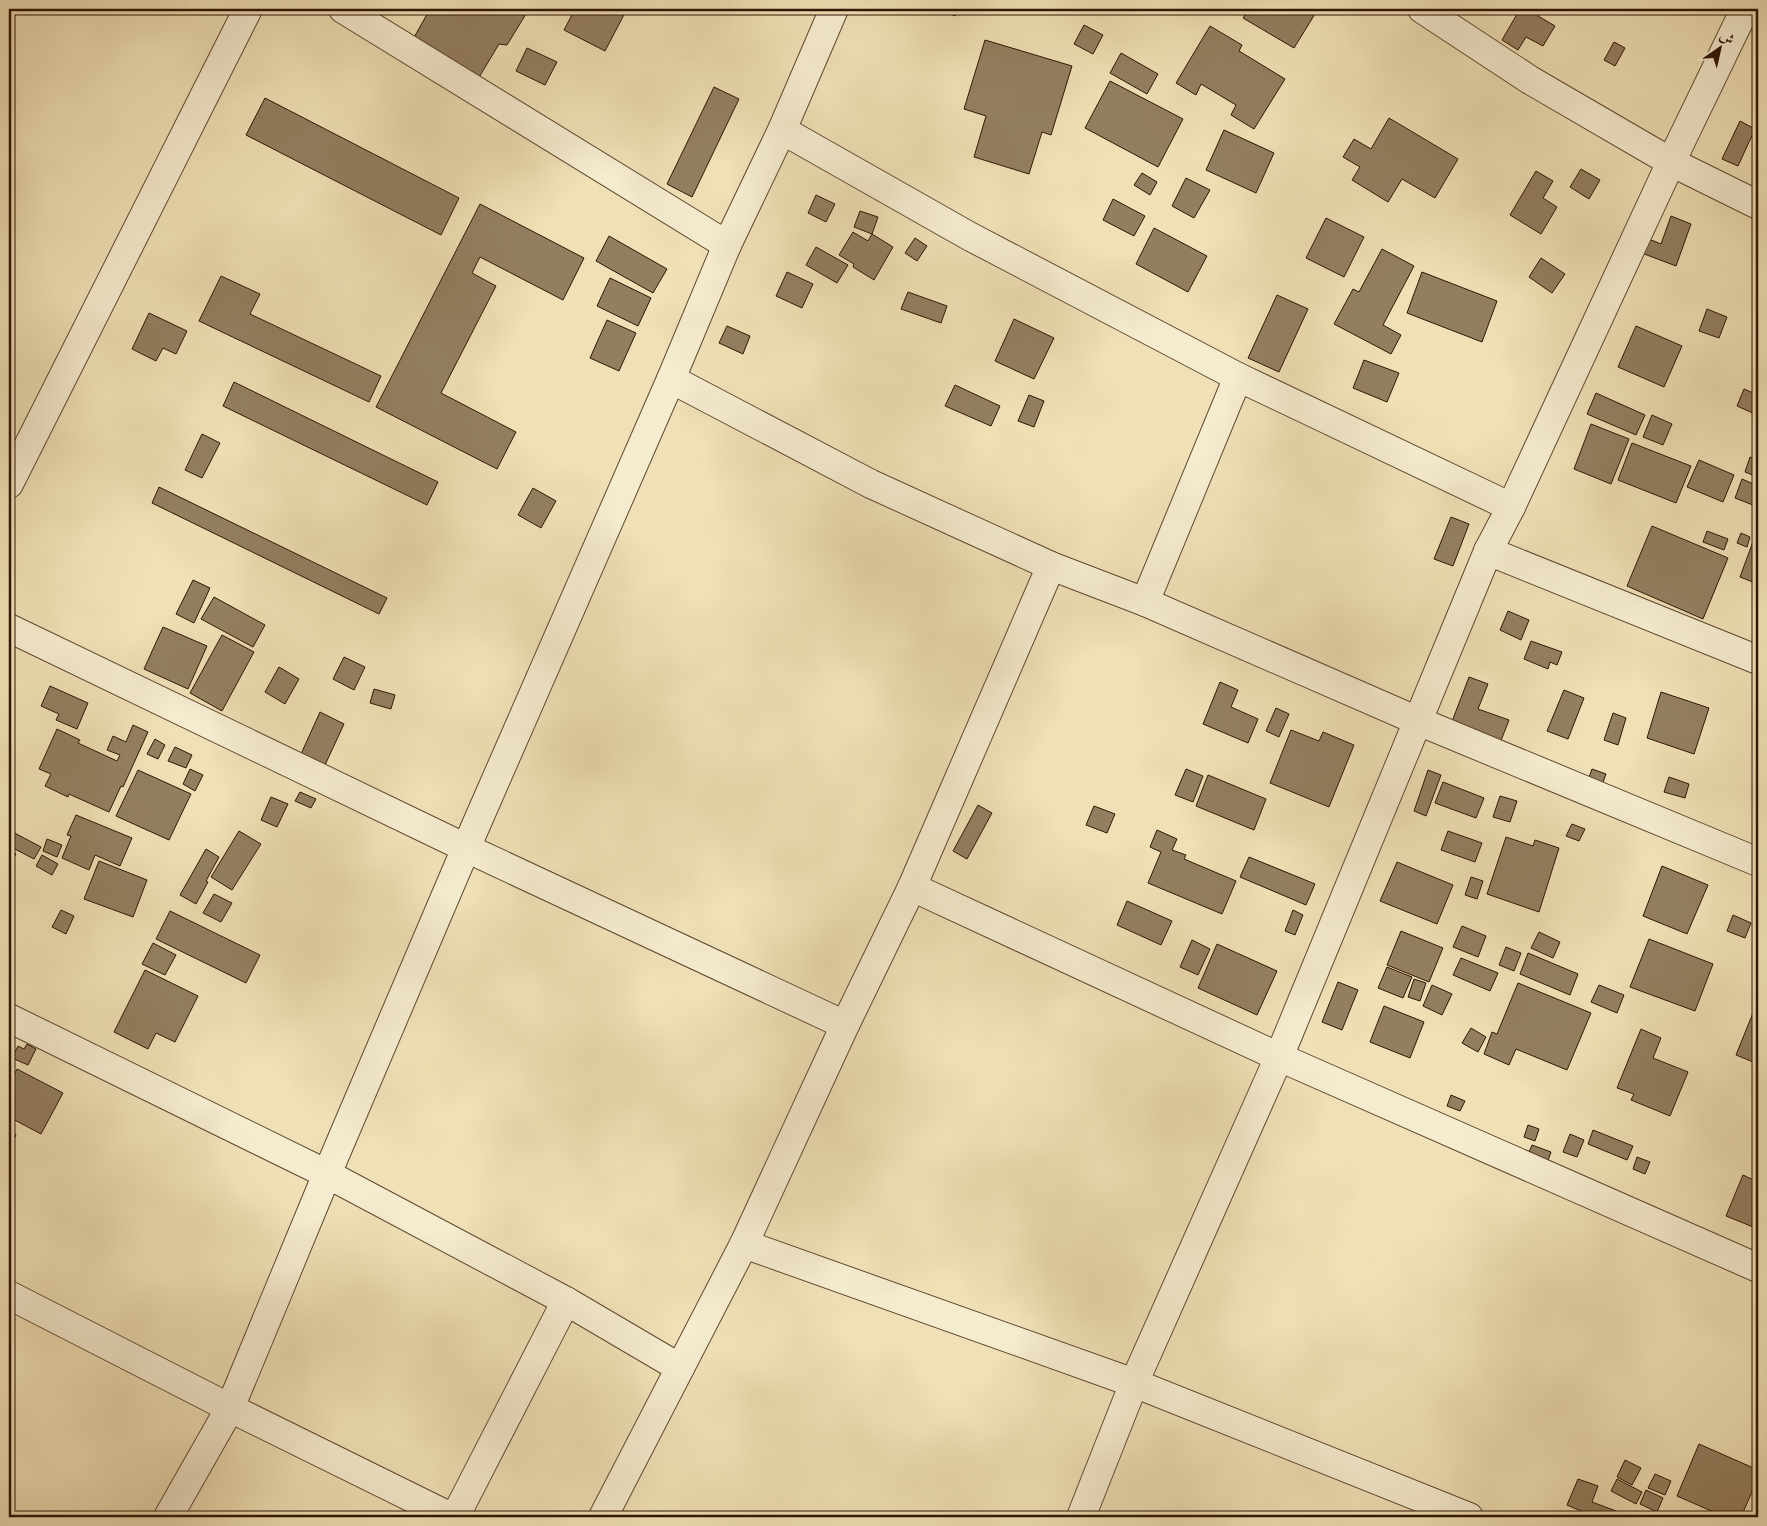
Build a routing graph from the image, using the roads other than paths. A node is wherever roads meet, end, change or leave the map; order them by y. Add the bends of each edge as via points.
1 (248, 9) edge
2 (343, 9) edge
3 (834, 9) edge
4 (1422, 9) edge
5 (1745, 9) edge
6 (782, 130) junction
7 (1671, 162) junction
8 (1758, 205) edge
9 (727, 245) junction
10 (1238, 377) junction
11 (671, 379) junction
12 (9, 484) edge
13 (1511, 508) junction
14 (1488, 551) junction
15 (1051, 566) junction
16 (1144, 602) junction
17 (9, 628) edge
18 (1758, 660) edge
19 (1418, 721) junction
20 (466, 848) junction
21 (1758, 862) edge
22 (912, 888) junction
23 (9, 1018) edge
24 (845, 1025) junction
25 (1279, 1057) junction
26 (327, 1174) junction
27 (744, 1244) junction
28 (1758, 1268) edge
29 (9, 1296) edge
30 (566, 1301) junction
31 (680, 1368) junction
32 (1134, 1382) junction
33 (230, 1408) junction
34 (168, 1517) edge
35 (451, 1517) edge
36 (455, 1517) edge
37 (604, 1517) edge
38 (1081, 1517) edge
39 (1469, 1517) edge

1 - 12 street
2 - 9 street
3 - 6 street
4 - 7 street via 1530,80
5 - 7 street
6 - 9 street
6 - 10 street via 968,236
7 - 8 street
7 - 13 street
9 - 11 street
10 - 13 street
10 - 16 street
11 - 15 street via 871,484
11 - 20 street
13 - 14 street
14 - 18 street
14 - 19 street
15 - 16 street
15 - 22 street
16 - 19 street
17 - 20 street
19 - 21 street
19 - 25 street
20 - 24 street
20 - 26 street
22 - 24 street
22 - 25 street
23 - 26 street
24 - 27 street
25 - 28 street
25 - 32 street
26 - 30 street
26 - 33 street
27 - 31 street
27 - 32 street
29 - 33 street
30 - 31 street
30 - 36 street
31 - 37 street
32 - 38 street
32 - 39 street
33 - 34 street
33 - 35 street

